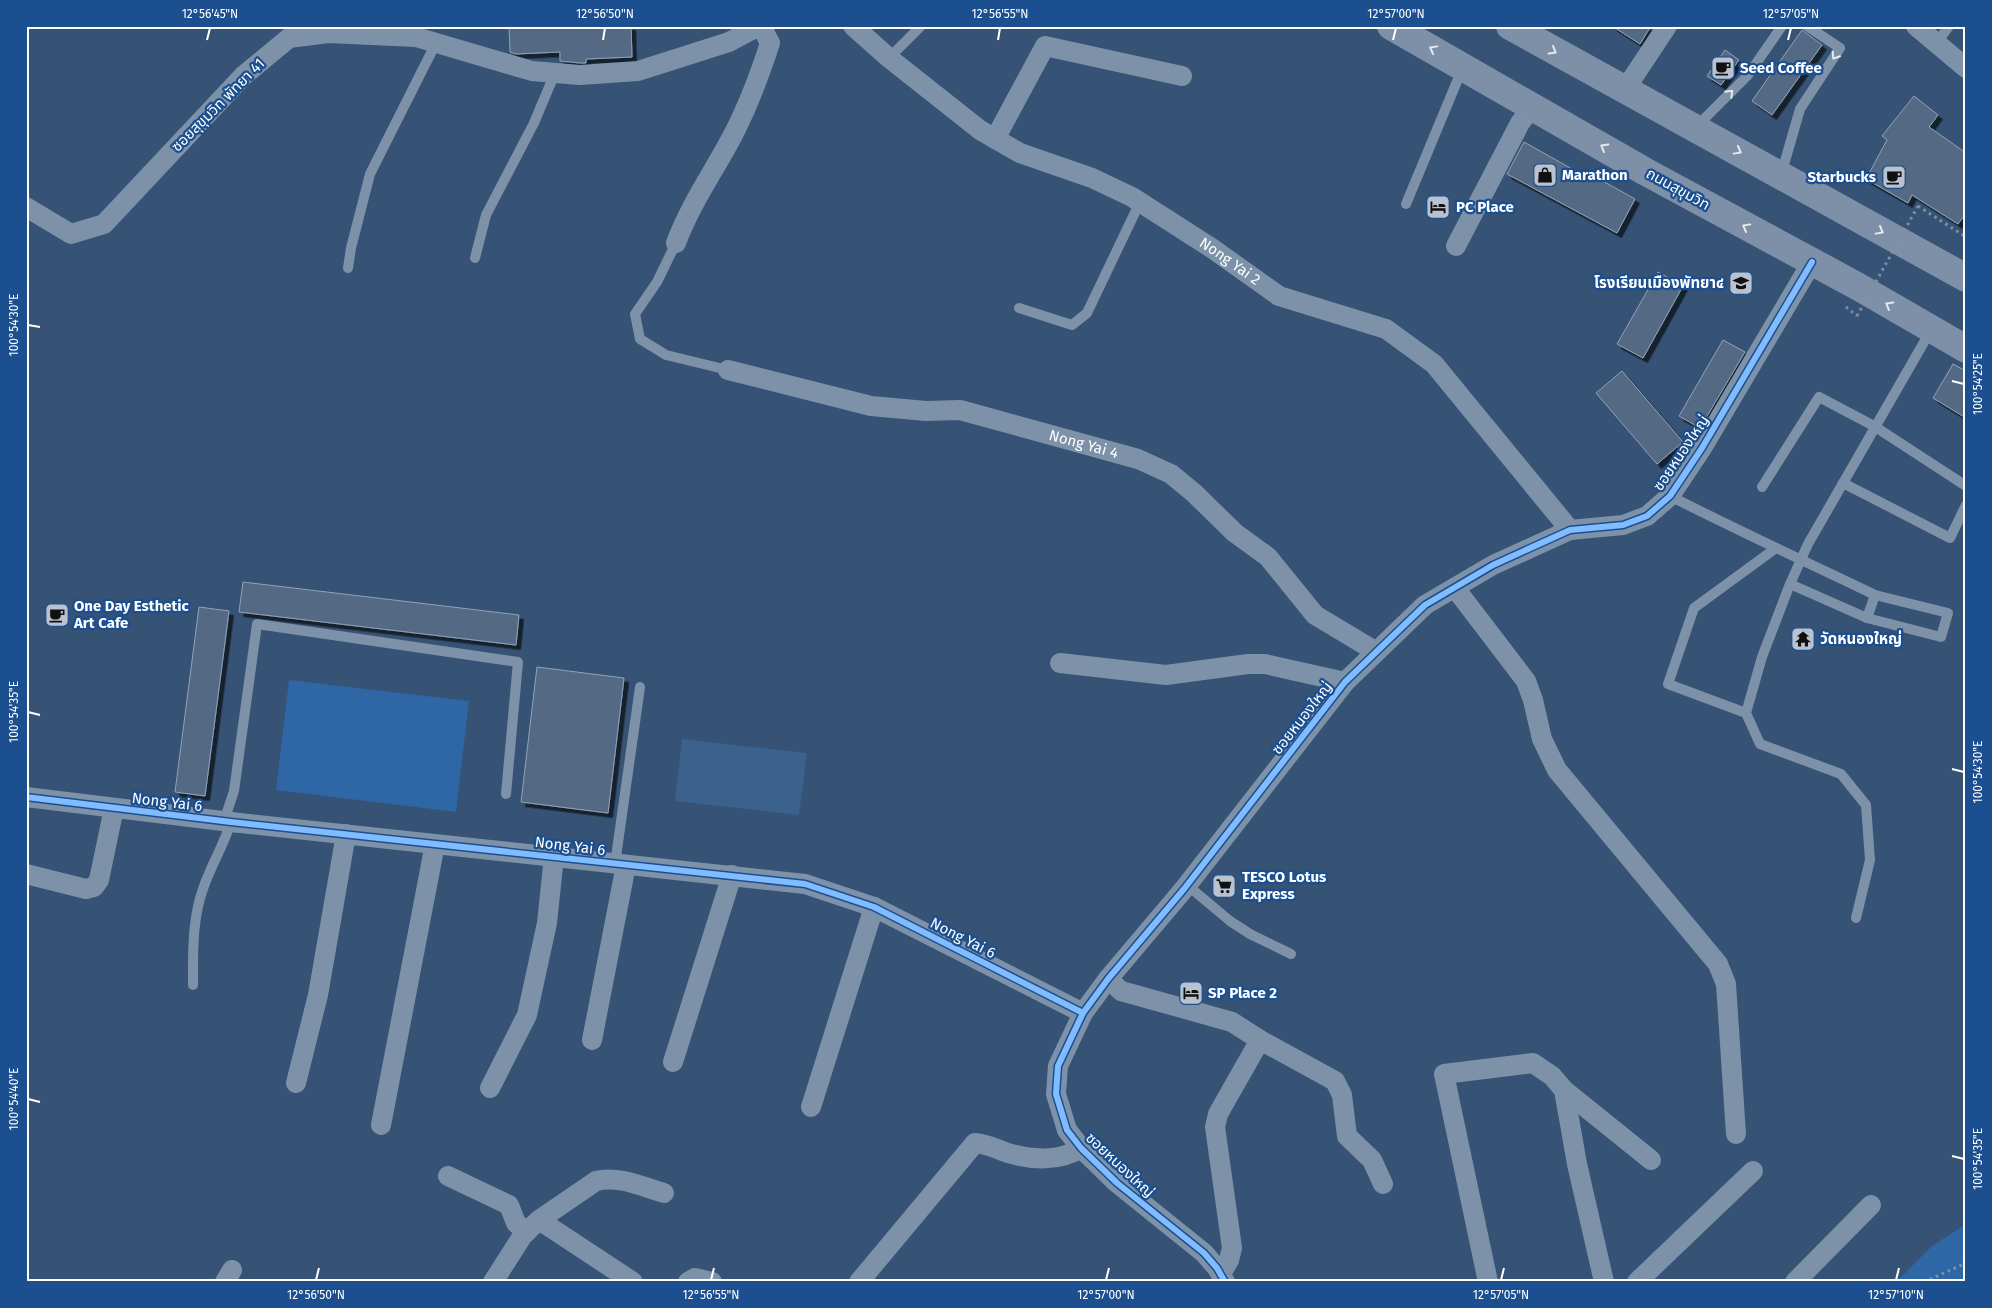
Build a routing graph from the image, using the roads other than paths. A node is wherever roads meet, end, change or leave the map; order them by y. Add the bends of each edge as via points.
1 (760, 26) edge
2 (853, 26) edge
3 (921, 26) edge
4 (1510, 26) edge
5 (1667, 26) edge
6 (1782, 26) edge
7 (1807, 26) edge
8 (1948, 26) edge
9 (1398, 29) edge
10 (1927, 33) edge
11 (436, 43) junction
12 (889, 58) junction
13 (1464, 66) junction
14 (1966, 68) edge
15 (555, 73) junction
16 (1182, 76) dead end
17 (1624, 91) junction
18 (1533, 106) junction
19 (1696, 128) junction
20 (996, 139) junction
21 (1781, 175) junction
22 (1140, 202) junction
23 (1406, 204) dead end
24 (26, 207) edge
25 (676, 244) joint
26 (1456, 246) dead end
27 (475, 258) dead end
28 (1812, 262) junction
29 (348, 268) dead end
30 (1966, 278) edge
31 (1019, 308) dead end
32 (1931, 329) junction
33 (1966, 348) edge
34 (728, 370) joint
35 (1874, 426) junction
36 (1843, 483) junction
37 (1966, 486) edge
38 (1762, 487) dead end
39 (1670, 496) junction
40 (1966, 505) edge
41 (1570, 530) junction
42 (1776, 548) junction
43 (1801, 559) junction
44 (1790, 584) junction
45 (1456, 588) junction
46 (1875, 595) junction
47 (1867, 618) junction
48 (1375, 652) junction
49 (1060, 663) dead end
50 (1345, 682) junction
51 (640, 688) dead end
52 (1746, 713) junction
53 (506, 794) dead end
54 (26, 796) edge
55 (114, 808) junction
56 (227, 821) junction
57 (346, 834) junction
58 (435, 844) junction
59 (554, 856) junction
60 (620, 864) junction
61 (26, 874) edge
62 (732, 875) junction
63 (1187, 885) junction
64 (874, 907) junction
65 (1856, 918) dead end
66 (1291, 954) dead end
67 (1108, 979) junction
68 (194, 985) dead end
69 (1083, 1012) junction
70 (592, 1040) dead end
71 (1260, 1040) junction
72 (673, 1062) dead end
73 (296, 1083) dead end
74 (490, 1088) dead end
75 (1564, 1090) junction
76 (811, 1107) dead end
77 (381, 1125) dead end
78 (1736, 1134) dead end
79 (1081, 1148) junction
80 (1652, 1160) dead end
81 (1753, 1171) dead end
82 (448, 1176) dead end
83 (1383, 1184) dead end
84 (664, 1193) dead end
85 (1871, 1205) dead end
86 (533, 1226) junction
87 (1223, 1278) edge
88 (493, 1282) edge
89 (633, 1282) edge
90 (688, 1282) edge
91 (712, 1282) edge
92 (859, 1282) edge
93 (1488, 1282) edge
94 (1604, 1282) edge
95 (1638, 1282) edge
96 (1795, 1282) edge

1 - 15 street, ซอยสุขุมวิท พัทยา 41 via 730,42 638,71 580,75
1 - 25 street via 770,43 762,70 734,134 685,220
2 - 12 street, Nong Yai 2
3 - 12 lane
4 -> 17 highway
5 - 17 street
19 -> 6 lane via 1748,75
7 -> 21 lane via 1840,48 1800,109
8 - 10 lane
13 -> 9 highway, ถนนสุขุมวิท
10 - 14 street
11 - 15 street, ซอยสุขุมวิท พัทยา 41 via 532,71
11 - 24 street, ซอยสุขุมวิท พัทยา 41 via 416,38 328,33 289,38 243,76 104,224 71,234
11 - 29 lane via 370,174
12 - 20 street, Nong Yai 2
13 - 18 highway, ถนนสุขุมวิท
13 - 23 lane
15 - 27 lane via 534,122 486,215
16 - 20 street via 1045,46
17 - 19 highway
18 - 26 street via 1520,122
28 -> 18 highway, ถนนสุขุมวิท
19 -> 21 highway
20 - 22 street, Nong Yai 2 via 1020,153 1092,178
21 -> 30 highway
22 - 31 lane via 1087,313 1072,325
22 - 41 street, Nong Yai 2 via 1279,296 1386,329 1434,364
25 - 34 lane via 657,282 635,314 640,339 666,355
32 -> 28 highway, ถนนสุขุมวิท
28 - 39 street, ซอยหนองใหญ่
32 - 33 highway, ถนนสุขุมวิท
32 - 35 lane
34 - 48 street, Nong Yai 4 via 871,406 926,411 960,410 1138,459 1171,474 1234,532 1268,558 1315,615
35 - 36 lane
35 - 37 lane
35 - 38 lane via 1819,397
36 - 40 lane via 1950,538
36 - 43 lane
39 - 41 street, ซอยหนองใหญ่ via 1647,516 1623,525
39 - 42 lane
41 - 45 street, ซอยหนองใหญ่ via 1493,565
42 - 43 lane
42 - 52 lane via 1694,608 1668,684
43 - 44 lane
43 - 46 lane
44 - 47 lane
44 - 52 lane via 1762,657
45 - 48 street, ซอยหนองใหญ่ via 1425,605
45 - 78 street via 1526,681 1542,739 1557,770 1718,964 1726,984
46 - 47 lane
46 - 47 lane via 1948,613 1941,637
48 - 50 street, ซอยหนองใหญ่
49 - 50 street via 1166,675 1265,664
50 - 63 street, ซอยหนองใหญ่
51 - 60 lane
52 - 65 lane via 1760,744 1842,774 1866,805 1870,860
53 - 56 lane via 518,662 257,624
54 - 55 street, Nong Yai 6
55 - 56 street, Nong Yai 6
55 - 61 street via 99,880 94,887 86,889
56 - 57 street, Nong Yai 6
56 - 68 lane via 198,906 193,934
57 - 58 street, Nong Yai 6
57 - 73 street via 318,995
58 - 59 street, Nong Yai 6
58 - 77 street
59 - 60 street, Nong Yai 6
59 - 74 street via 547,923 527,1015
60 - 62 street, Nong Yai 6
60 - 70 street
62 - 64 street, Nong Yai 6 via 805,884
62 - 72 street
63 - 66 lane via 1230,921
63 - 67 street, ซอยหนองใหญ่
64 - 69 street, Nong Yai 6
64 - 76 street
67 - 69 street, ซอยหนองใหญ่
67 - 71 street via 1121,991 1232,1022
69 - 79 street, ซอยหนองใหญ่ via 1058,1066 1056,1094 1067,1130
71 - 83 street via 1335,1081 1342,1095 1347,1136 1372,1160
71 - 87 street via 1218,1114 1215,1127 1232,1248
75 - 80 street
75 - 93 street via 1533,1062 1444,1074
75 - 94 street
79 - 87 street, ซอยหนองใหญ่ via 1118,1183 1204,1253
79 - 92 street via 1056,1158 1031,1158 975,1143
81 - 95 street
82 - 86 street via 509,1205 516,1223
84 - 86 street via 604,1179 588,1186
85 - 96 street
86 - 88 street via 518,1242
86 - 89 street
90 - 91 street via 695,1278

